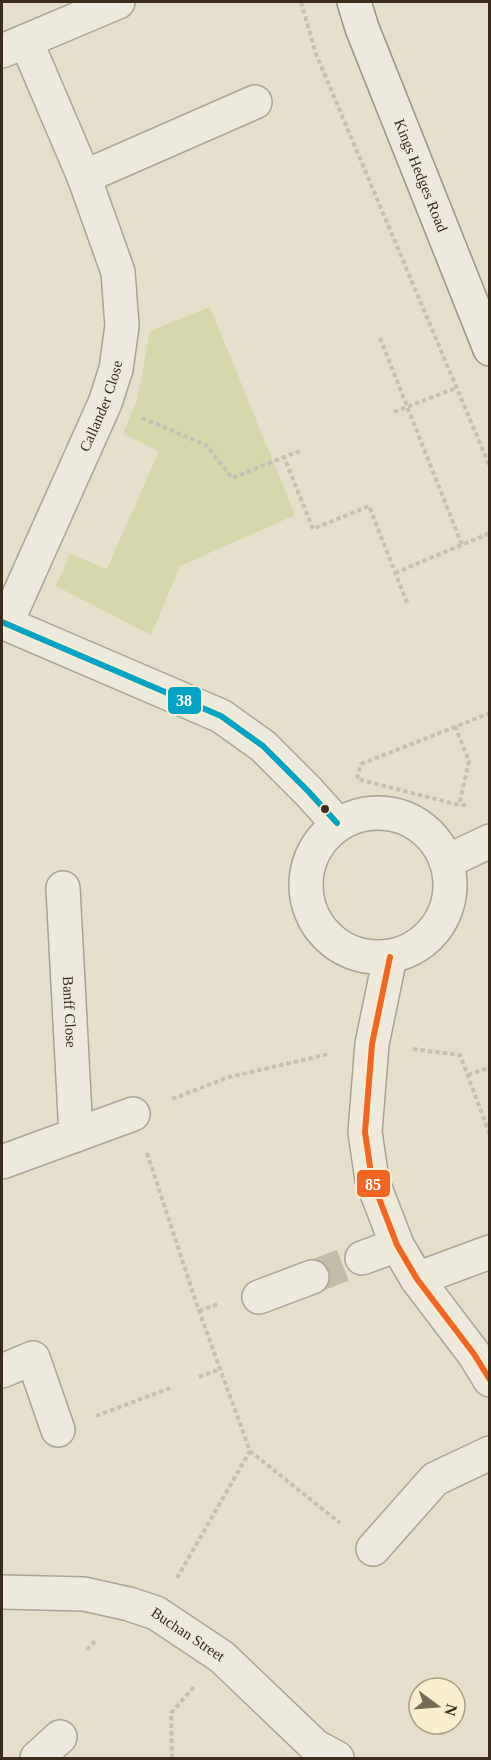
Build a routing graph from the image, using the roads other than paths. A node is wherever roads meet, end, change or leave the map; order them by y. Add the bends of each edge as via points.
1 (118, 2) edge
2 (354, 2) edge
3 (14, 46) edge
4 (255, 102) dead end
5 (84, 177) junction
6 (489, 349) edge
7 (4, 623) edge
8 (337, 823) junction
9 (489, 841) edge
10 (446, 862) junction
11 (63, 888) dead end
12 (390, 957) junction
13 (133, 1114) road end
14 (76, 1135) junction
15 (2, 1162) edge
16 (397, 1245) junction
17 (489, 1252) edge
18 (362, 1258) tunnel mouth
19 (312, 1277) tunnel mouth
20 (417, 1279) junction
21 (259, 1297) dead end
22 (2, 1371) edge
23 (489, 1380) edge
24 (58, 1430) road end
25 (489, 1453) edge
26 (373, 1550) road end
27 (2, 1592) edge
28 (337, 1758) edge

1 - 3 street, Callander Close
2 - 6 street, Kings Hedges Road
3 - 5 street, Callander Close
4 - 5 street
5 - 7 street, Callander Close via 118,272 122,326 116,369 105,403
7 - 8 street via 221,716 263,746
8 - 10 street via 370,812 397,814 419,824 438,842
8 - 12 street via 318,844 307,867 307,902 325,936 345,950 365,957
9 - 10 street
10 - 12 street via 450,899 436,928 418,946
11 - 14 street, Banff Close
12 - 16 street via 372,1044 365,1132 372,1180
13 - 14 street
14 - 15 street
16 - 18 street
16 - 20 street
17 - 20 street
19 - 21 street
20 - 23 street
22 - 24 street via 33,1358
25 - 26 street via 435,1479
27 - 28 street, Buchan Street via 84,1594 156,1613 222,1657 315,1746

